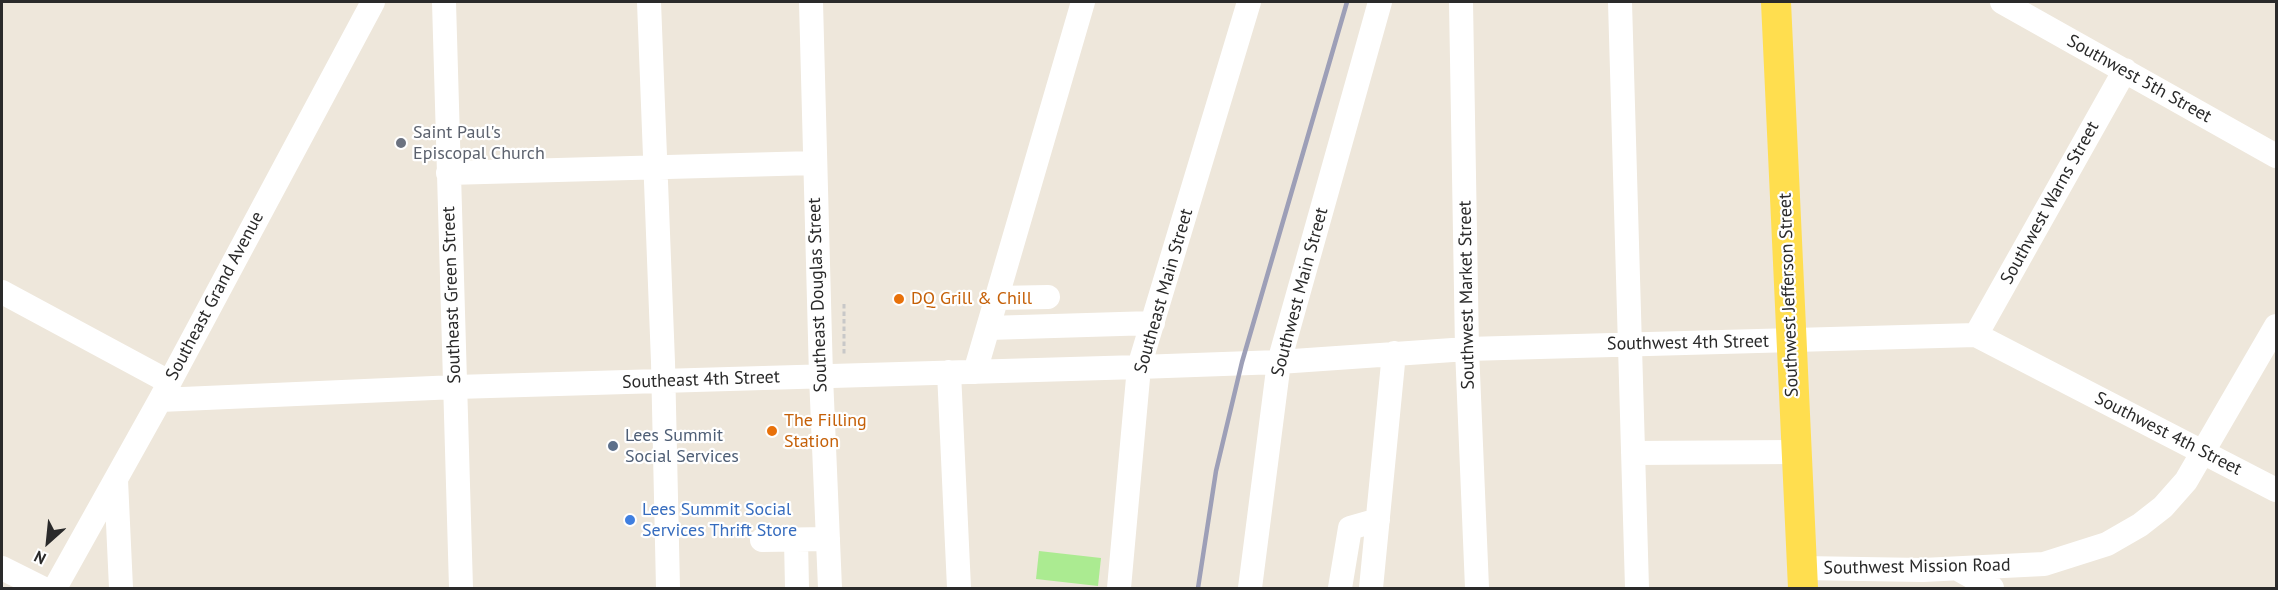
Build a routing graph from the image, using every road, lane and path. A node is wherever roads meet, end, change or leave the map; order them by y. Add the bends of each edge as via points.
1 (373, 2) edge
2 (444, 2) edge
3 (650, 2) edge
4 (811, 2) edge
5 (1083, 2) edge
6 (1249, 2) edge
7 (1380, 2) edge
8 (1461, 2) edge
9 (1620, 2) edge
10 (1776, 2) edge
11 (2002, 2) edge
12 (2125, 70) junction
13 (2277, 156) edge
14 (814, 163) junction
15 (654, 168) junction
16 (448, 173) junction
17 (2, 292) edge
18 (1048, 297) dead end
19 (997, 298) junction
20 (844, 303) dead end
21 (1153, 323) junction
22 (2277, 326) edge
23 (988, 328) junction
24 (1976, 335) junction
25 (1791, 341) junction
26 (1629, 345) junction
27 (1467, 349) junction
28 (1394, 353) junction
29 (844, 357) dead end
30 (1242, 362) joint
31 (1279, 362) junction
32 (1139, 367) junction
33 (949, 372) junction
34 (975, 372) junction
35 (821, 376) junction
36 (664, 381) junction
37 (456, 387) junction
38 (164, 391) junction
39 (1795, 452) junction
40 (2204, 452) junction
41 (1633, 453) junction
42 (116, 479) junction
43 (2277, 490) edge
44 (1378, 520) junction
45 (828, 539) junction
46 (762, 540) dead end
47 (795, 540) junction
48 (2, 568) edge
49 (1958, 569) junction
50 (1802, 578) edge
51 (42, 588) edge
52 (54, 588) edge
53 (122, 588) edge
54 (461, 588) edge
55 (668, 588) edge
56 (797, 588) edge
57 (830, 588) edge
58 (959, 588) edge
59 (1119, 588) edge
60 (1250, 588) edge
61 (1340, 588) edge
62 (1371, 588) edge
63 (1478, 588) edge
64 (1638, 588) edge
65 (1992, 588) edge

1 - 38 street, Southeast Grand Avenue
2 - 16 street, Southeast Green Street
3 - 15 street
4 - 14 street, Southeast Douglas Street
5 - 19 street
6 - 21 street, Southeast Main Street
7 - 31 street, Southwest Main Street
8 - 27 street, Southwest Market Street
9 - 26 street
10 - 25 main road, Southwest Jefferson Street
11 - 12 street, Southwest 5th Street
12 - 13 street, Southwest 5th Street
12 - 24 street, Southwest Warns Street
14 - 15 street
14 - 35 street, Southeast Douglas Street
15 - 16 street
15 - 36 street
16 - 37 street, Southeast Green Street
17 - 38 street
18 - 19 street
19 - 23 street
20 - 29 path
21 - 23 street
21 - 32 street, Southeast Main Street
22 - 40 street, Southwest Mission Road
23 - 34 street
24 - 25 street, Southwest 4th Street
24 - 40 street, Southwest 4th Street
25 - 26 street, Southwest 4th Street
25 - 39 main road, Southwest Jefferson Street
26 - 27 street, Southwest 4th Street
26 - 41 street
27 - 28 street, Southwest 4th Street
27 - 63 street, Southwest Market Street
28 - 31 street, Southwest 4th Street
28 - 44 street
30 - 31 street, Southwest 4th Street
30 - 32 street, Southeast 4th Street
31 - 60 street, Southwest Main Street
32 - 34 street, Southeast 4th Street
32 - 59 street, Southeast Main Street
33 - 34 street, Southeast 4th Street
33 - 35 street, Southeast 4th Street
33 - 58 street
35 - 36 street, Southeast 4th Street
35 - 45 street, Southeast Douglas Street
36 - 37 street, Southeast 4th Street
36 - 55 street
37 - 38 street, Southeast 4th Street
37 - 54 street, Southeast Green Street
38 - 42 street, Southeast Grand Avenue
39 - 41 street
39 - 50 main road, Southwest Jefferson Street
40 - 43 street, Southwest 4th Street
40 - 49 street, Southwest Mission Road via 2186,482 2163,507 2107,544 2044,564
41 - 64 street
42 - 52 street, Southeast Grand Avenue
42 - 53 street
44 - 61 street via 1350,528
44 - 62 street
45 - 47 street
45 - 57 street, Southeast Douglas Street
46 - 47 street
47 - 56 street
48 - 51 street
49 - 50 street, Southwest Mission Road
49 - 65 street

